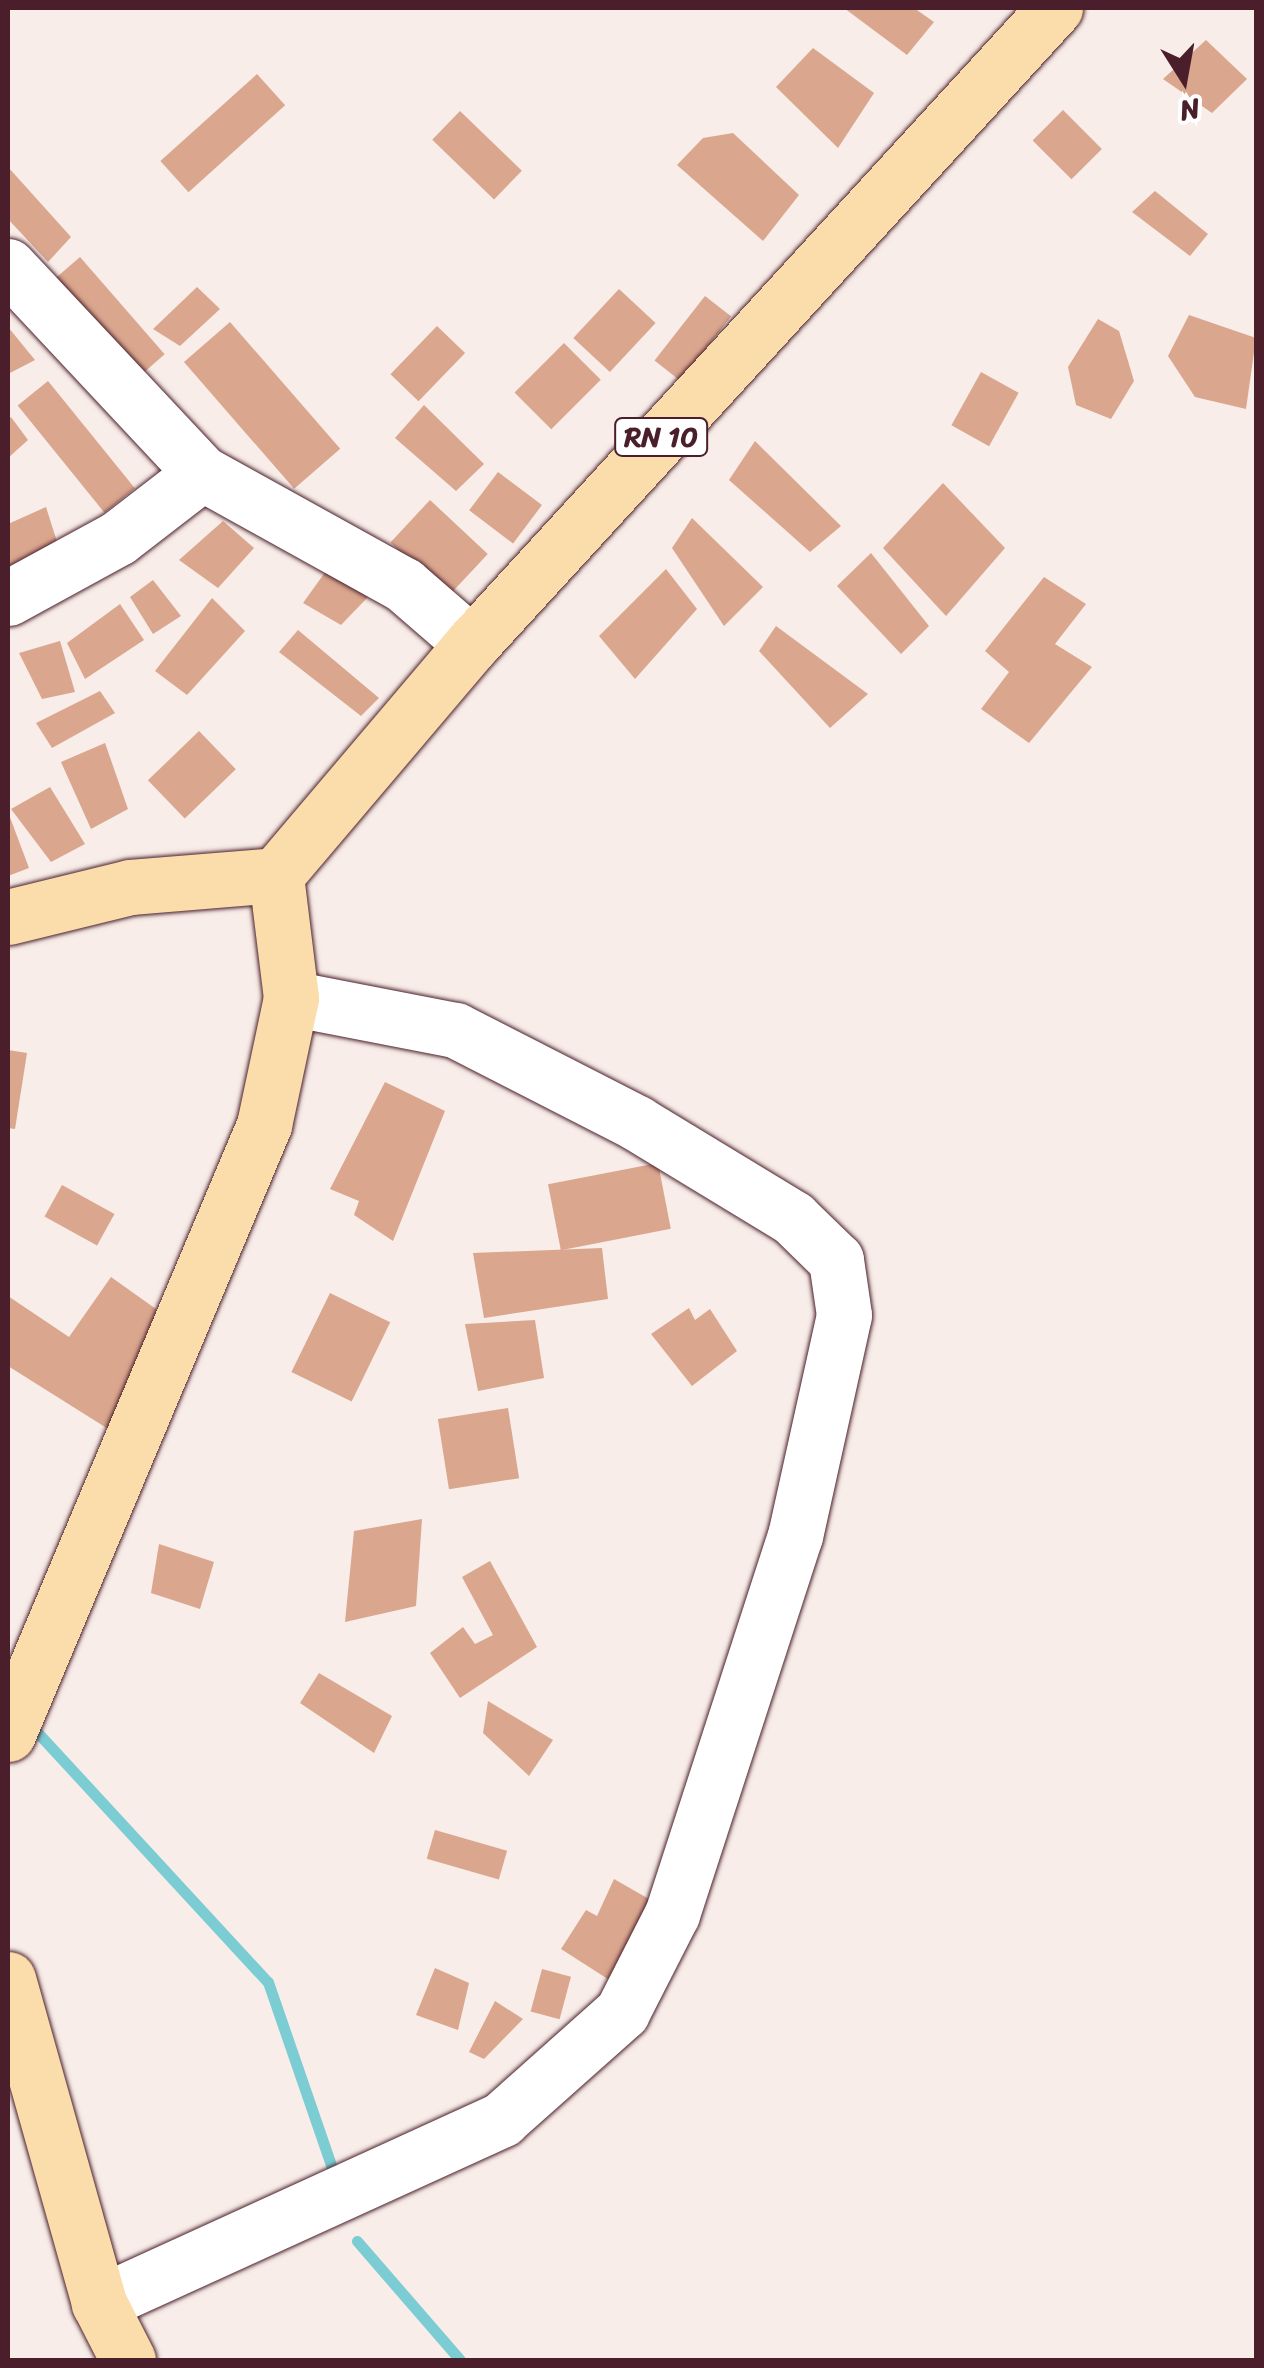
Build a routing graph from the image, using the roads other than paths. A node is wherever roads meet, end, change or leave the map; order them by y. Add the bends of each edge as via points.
1 (1055, 8) edge
2 (8, 266) edge
3 (202, 474) junction
4 (8, 598) edge
5 (472, 644) junction
6 (276, 875) junction
7 (8, 917) edge
8 (291, 998) junction
9 (8, 1734) edge
10 (8, 1979) edge
11 (100, 2303) junction
12 (128, 2360) edge

1 - 5 main road, RN 10
2 - 3 street
3 - 4 street via 118,538
3 - 5 street via 404,586
5 - 6 main road, RN 10
6 - 7 main road via 130,887
6 - 8 main road
8 - 9 main road via 264,1124 207,1273
8 - 11 street via 455,1030 637,1123 793,1218 836,1260 844,1315 795,1536 672,1914 622,2012 502,2119
10 - 11 main road
11 - 12 main road

